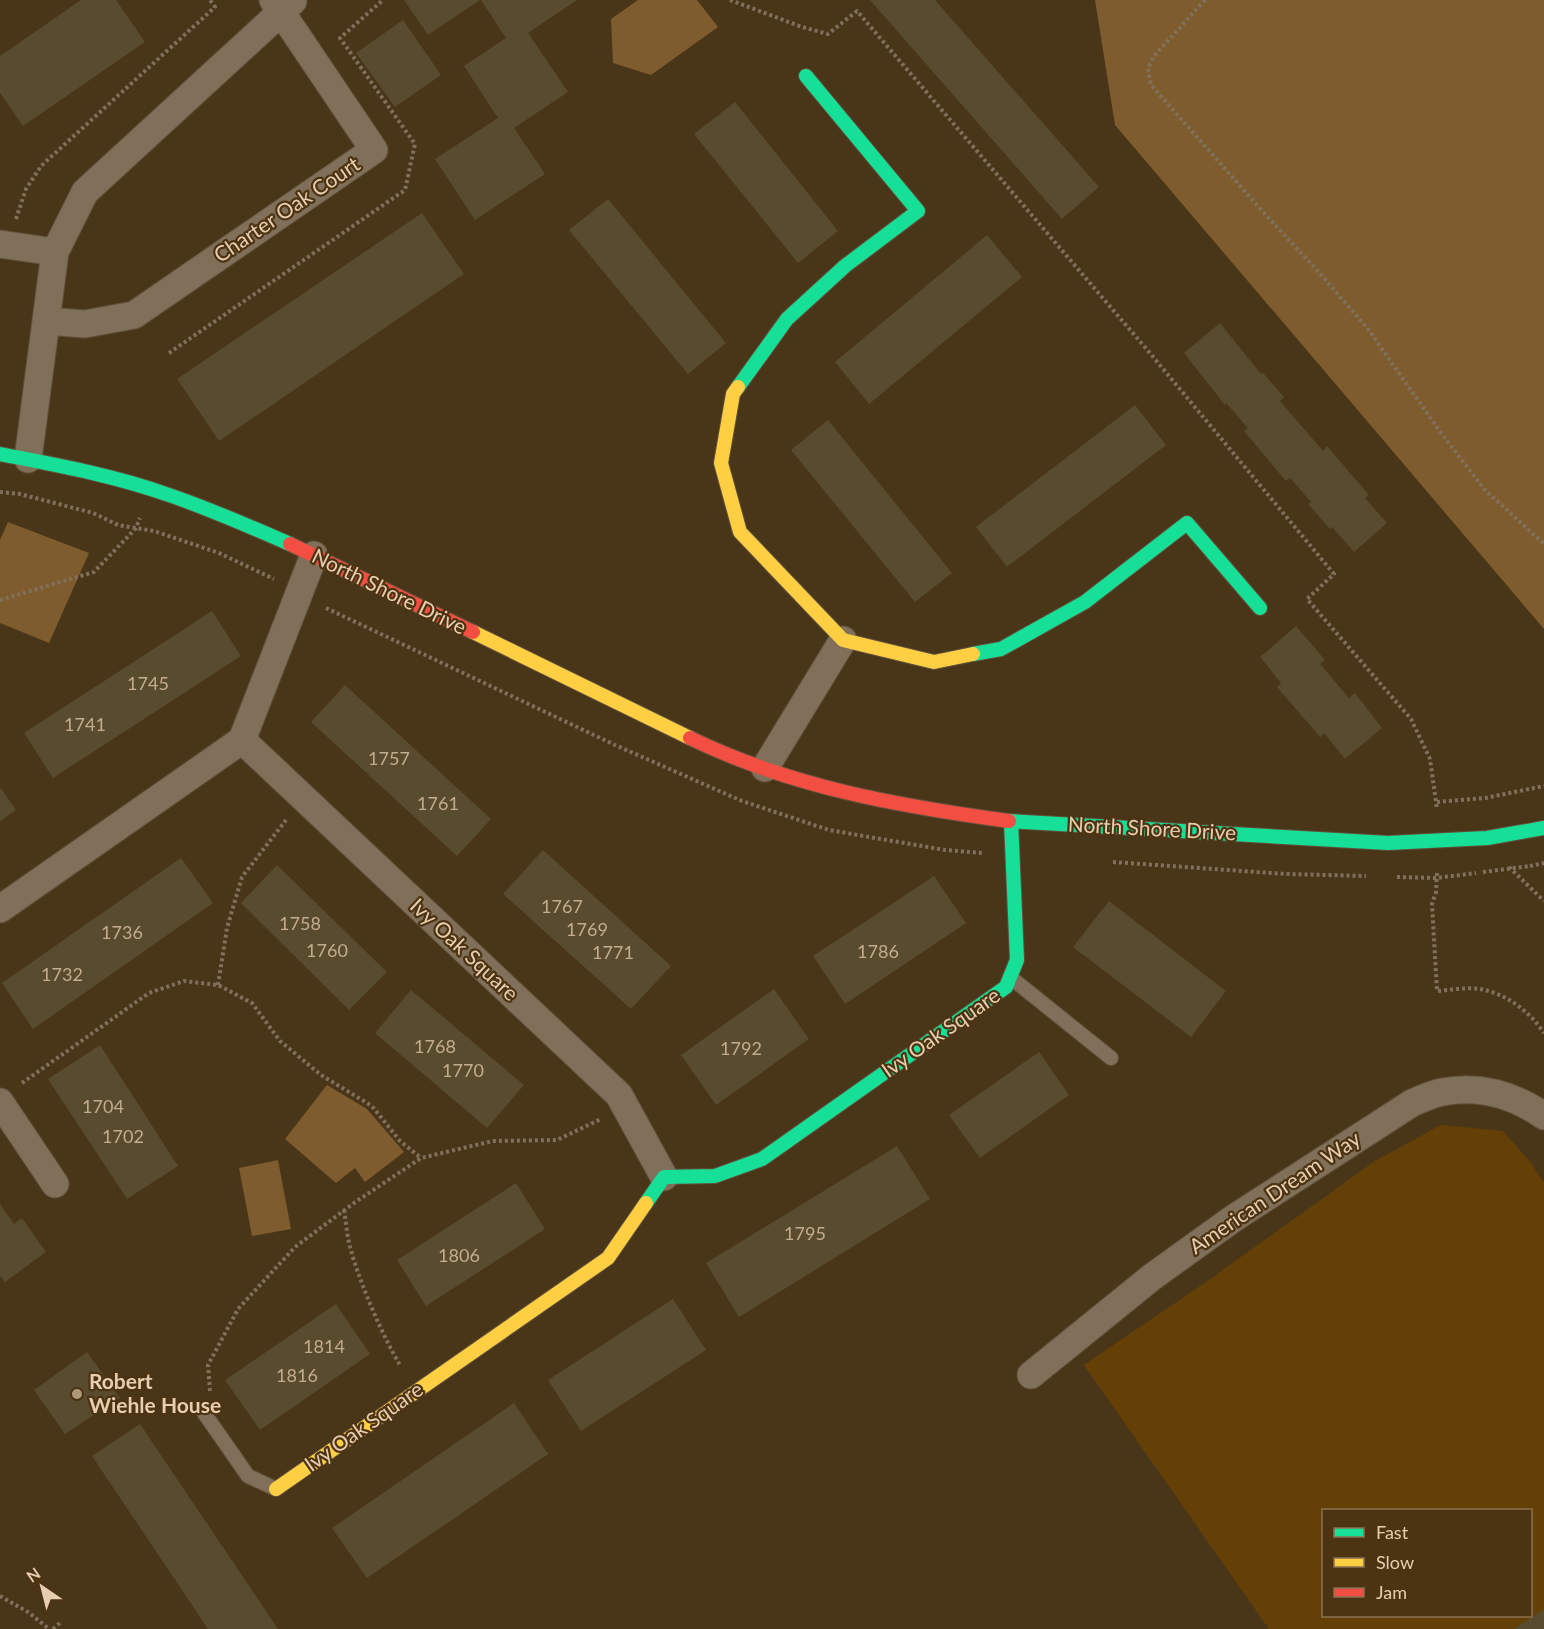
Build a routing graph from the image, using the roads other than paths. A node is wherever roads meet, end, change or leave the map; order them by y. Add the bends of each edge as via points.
1 (282, 4) edge
2 (806, 76) dead end
3 (6, 237) edge
4 (56, 252) junction
5 (46, 321) junction
6 (0, 454) edge
7 (28, 459) junction
8 (314, 555) junction
9 (1260, 608) dead end
10 (843, 640) junction
11 (243, 740) junction
12 (765, 768) junction
13 (1011, 821) junction
14 (1544, 828) edge
15 (0, 909) edge
16 (1010, 977) junction
17 (1111, 1058) dead end
18 (8, 1095) edge
19 (1544, 1116) edge
20 (664, 1177) junction
21 (55, 1184) dead end
22 (1031, 1375) dead end
23 (202, 1410) dead end
24 (276, 1489) joint

1 - 4 street, Charter Oak Court via 85,192
1 - 5 street, Charter Oak Court via 374,150 134,315 85,324
2 - 10 street via 918,211 845,266 787,319 733,394 721,463 740,532
3 - 4 street
4 - 5 street, Charter Oak Court
5 - 7 street, Charter Oak Court
6 - 7 street, North Shore Drive
7 - 8 street, North Shore Drive via 150,489
8 - 11 street
8 - 12 street, North Shore Drive via 707,746
9 - 10 street via 1187,523 1085,602 1001,649 934,662
10 - 12 street
11 - 15 street
11 - 20 street, Ivy Oak Square via 620,1095
12 - 13 street, North Shore Drive via 843,793
13 - 14 street, North Shore Drive via 1388,843 1487,838
13 - 16 street, Ivy Oak Square via 1017,960
16 - 17 lane
16 - 20 street, Ivy Oak Square via 1006,987 762,1159 715,1176
18 - 21 street
19 - 22 street, American Dream Way via 1502,1094 1474,1089 1441,1092 1412,1103 1225,1224 1152,1277
20 - 24 street, Ivy Oak Square via 608,1257
23 - 24 lane via 248,1476

